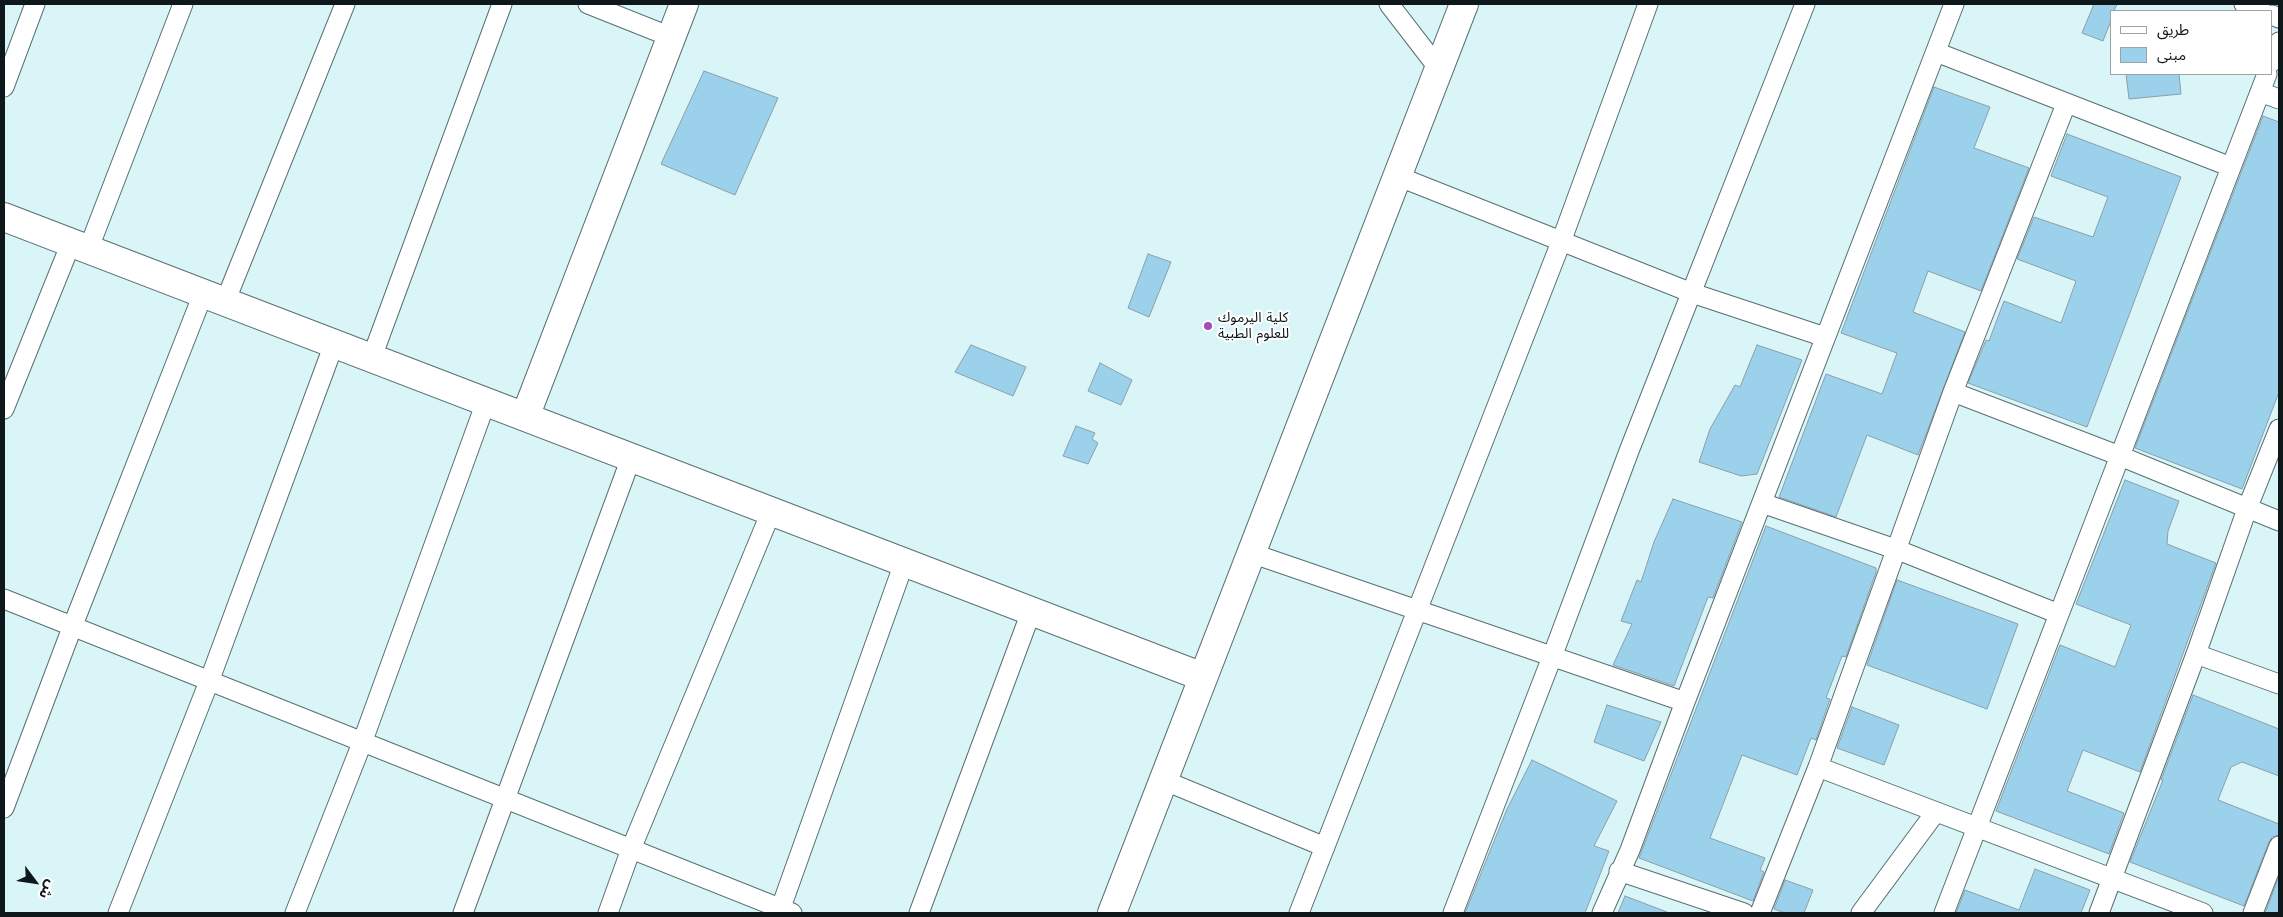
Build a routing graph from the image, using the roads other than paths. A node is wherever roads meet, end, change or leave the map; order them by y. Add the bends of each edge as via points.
1 (35, 4) edge
2 (183, 4) edge
3 (345, 4) edge
4 (502, 4) edge
5 (588, 4) edge
6 (684, 4) edge
7 (1389, 4) edge
8 (1464, 4) edge
9 (1648, 4) edge
10 (1806, 4) edge
11 (1954, 4) edge
12 (2244, 4) edge
13 (2259, 10) edge
14 (671, 37) junction
15 (2279, 42) edge
16 (1936, 52) junction
17 (2273, 59) edge
18 (1439, 70) junction
19 (2267, 75) edge
20 (4, 86) edge
21 (2260, 92) junction
22 (2279, 99) edge
23 (2066, 104) junction
24 (2231, 168) junction
25 (1398, 176) junction
26 (4, 217) edge
27 (1561, 242) junction
28 (79, 246) junction
29 (1692, 293) junction
30 (214, 298) junction
31 (1825, 337) junction
32 (334, 344) junction
33 (372, 357) junction
34 (1953, 392) junction
35 (486, 402) junction
36 (4, 409) edge
37 (525, 417) junction
38 (2279, 429) edge
39 (2120, 456) junction
40 (631, 458) junction
41 (1762, 503) junction
42 (2247, 509) junction
43 (771, 512) junction
44 (2279, 521) edge
45 (1898, 550) junction
46 (1251, 553) junction
47 (904, 563) junction
48 (4, 599) edge
49 (1418, 610) junction
50 (1031, 612) junction
51 (2059, 614) junction
52 (73, 626) junction
53 (2196, 654) junction
54 (1552, 657) junction
55 (1203, 677) junction
56 (210, 679) junction
57 (2279, 684) edge
58 (1684, 702) junction
59 (362, 743) junction
60 (1818, 767) junction
61 (1163, 780) junction
62 (506, 799) junction
63 (4, 808) edge
64 (1935, 813) junction
65 (1978, 826) junction
66 (2279, 846) edge
67 (1325, 847) junction
68 (631, 850) junction
69 (1619, 871) junction
70 (2113, 878) junction
71 (1118, 911) edge
72 (784, 912) edge
73 (118, 913) edge
74 (295, 913) edge
75 (463, 913) edge
76 (608, 913) edge
77 (919, 913) edge
78 (1299, 913) edge
79 (1453, 913) edge
80 (1602, 913) edge
81 (1744, 913) edge
82 (1760, 913) edge
83 (1861, 913) edge
84 (1944, 913) edge
85 (2099, 913) edge
86 (2203, 913) edge
87 (2253, 913) edge

1 - 20 street
2 - 28 street
3 - 30 street
4 - 33 street
5 - 14 street
6 - 14 street
7 - 18 street
8 - 18 street
9 - 27 street
10 - 29 street
11 - 16 street
12 - 13 street
14 - 37 street
15 - 17 street
16 - 23 street
16 - 31 street
18 - 25 street
19 - 21 street
21 - 22 street
21 - 24 street
23 - 24 street
23 - 34 street
24 - 39 street
25 - 27 street
25 - 46 street
26 - 28 street
27 - 29 street
27 - 49 street
28 - 30 street
28 - 36 street
29 - 31 street
29 - 54 street
30 - 32 street
30 - 52 street
31 - 41 street
32 - 33 street
32 - 56 street
33 - 35 street
34 - 39 street
34 - 45 street
35 - 37 street
35 - 59 street
37 - 40 street
38 - 42 street
39 - 42 street
39 - 51 street
40 - 43 street
40 - 62 street
41 - 45 street
41 - 58 street
42 - 44 street
42 - 53 street
43 - 47 street
43 - 68 street
45 - 51 street
45 - 60 street
46 - 49 street
46 - 55 street
47 - 50 street
47 - 72 street
48 - 52 street
49 - 54 street
49 - 67 street
50 - 55 street
50 - 77 street
51 - 65 street
52 - 56 street
52 - 63 street
53 - 57 street
53 - 70 street
54 - 58 street
54 - 79 street
55 - 61 street
56 - 59 street
56 - 73 street
58 - 69 street via 1630,850
59 - 62 street
59 - 74 street
60 - 64 street
60 - 82 street
61 - 67 street
61 - 71 street
62 - 68 street
62 - 75 street
64 - 65 street
64 - 83 street
65 - 70 street
65 - 84 street
66 - 87 street
67 - 78 street
68 - 72 street
68 - 76 street
69 - 80 street
69 - 81 street
70 - 85 street
70 - 86 street

